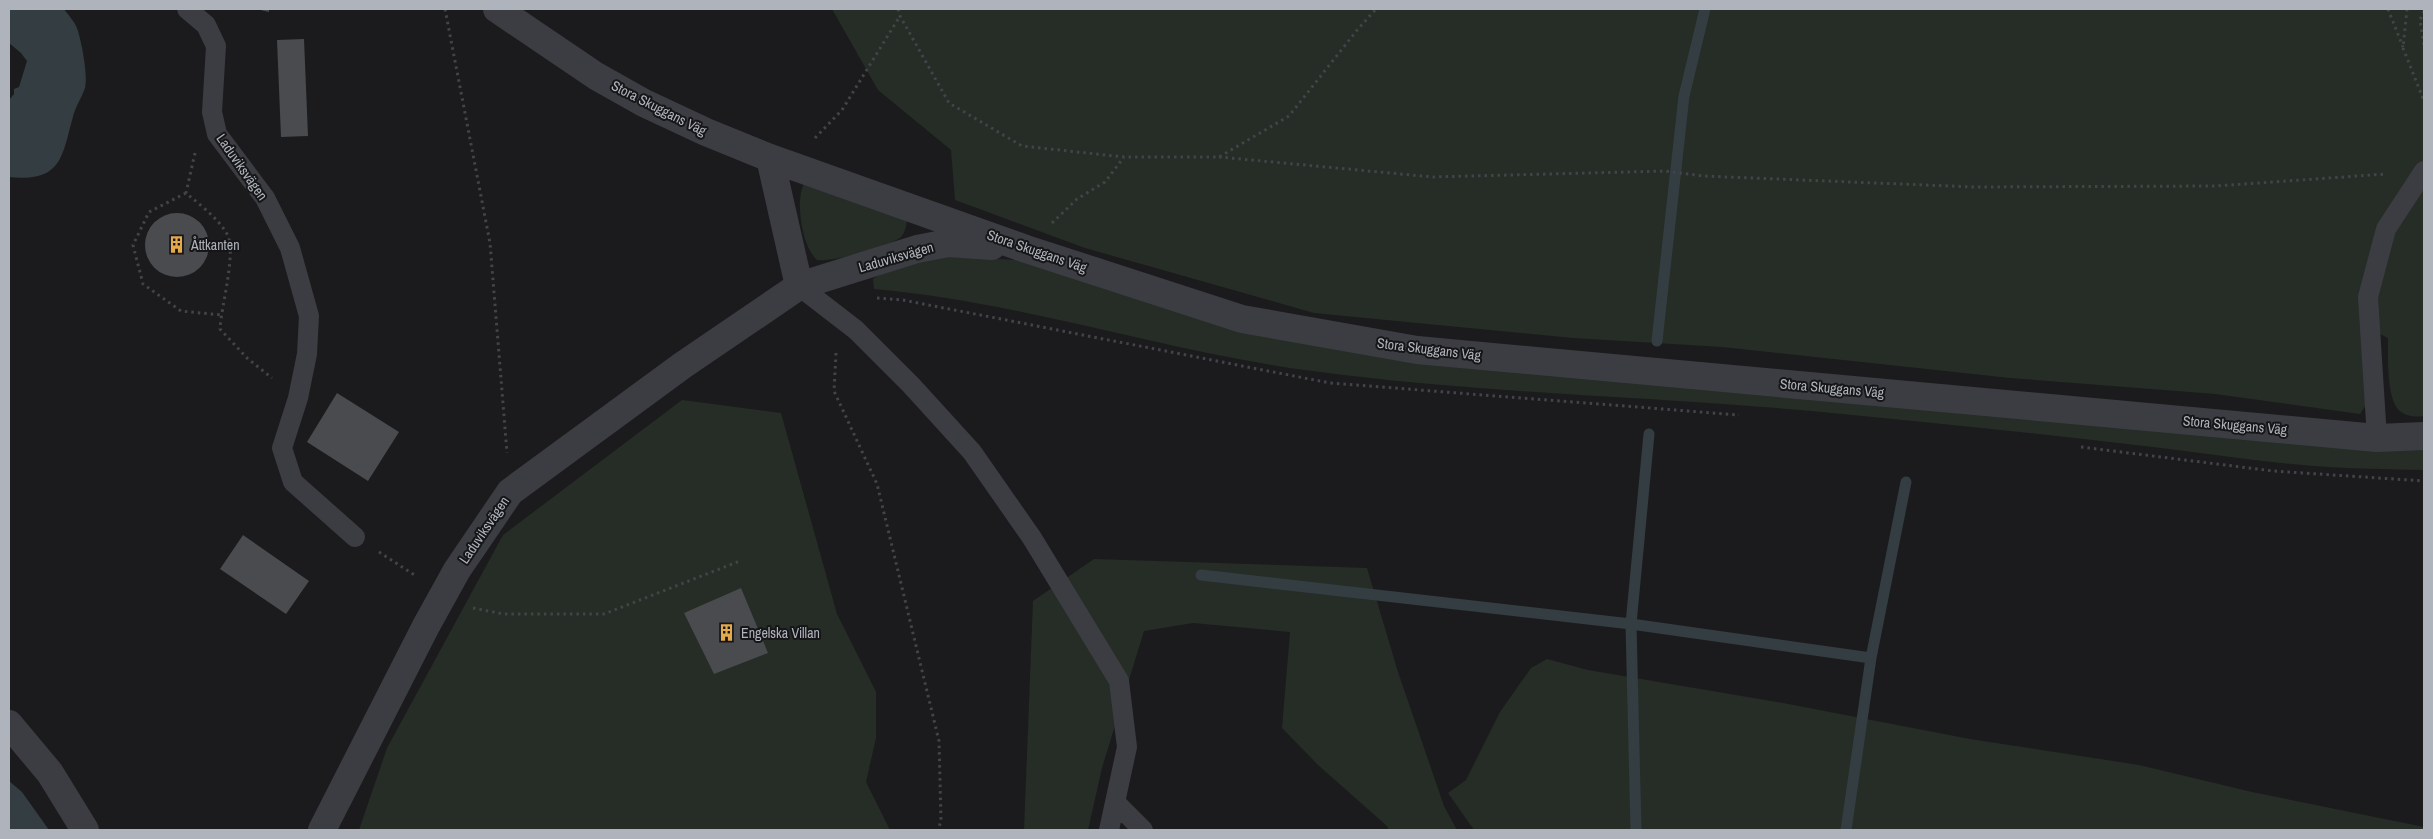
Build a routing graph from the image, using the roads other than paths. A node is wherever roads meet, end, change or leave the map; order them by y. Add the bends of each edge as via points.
1 (187, 9) edge
2 (497, 9) edge
3 (770, 158) junction
4 (2424, 171) edge
5 (1026, 248) junction
6 (799, 286) junction
7 (2424, 436) edge
8 (2377, 438) junction
9 (355, 537) road end
10 (9, 724) edge
11 (1115, 802) junction
12 (85, 830) edge
13 (322, 830) edge
14 (1109, 830) edge
15 (1143, 830) edge

1 - 9 lane, Laduviksvägen via 206,25 216,46 212,112 217,134 265,198 290,248 309,316 307,354 298,398 282,448 293,482
2 - 3 street, Stora Skuggans Väg via 596,76 644,103
3 - 5 street, Stora Skuggans Väg
3 - 6 street
4 - 8 lane via 2386,229 2368,297
5 - 6 street, Laduviksvägen via 948,243 917,249
5 - 8 street, Stora Skuggans Väg via 1242,319 1416,350
6 - 11 lane via 856,330 972,452 1042,554 1119,681 1127,748
6 - 13 street, Laduviksvägen via 510,492 457,570
7 - 8 street, Stora Skuggans Väg
10 - 12 street via 50,773
11 - 14 lane
11 - 15 lane

